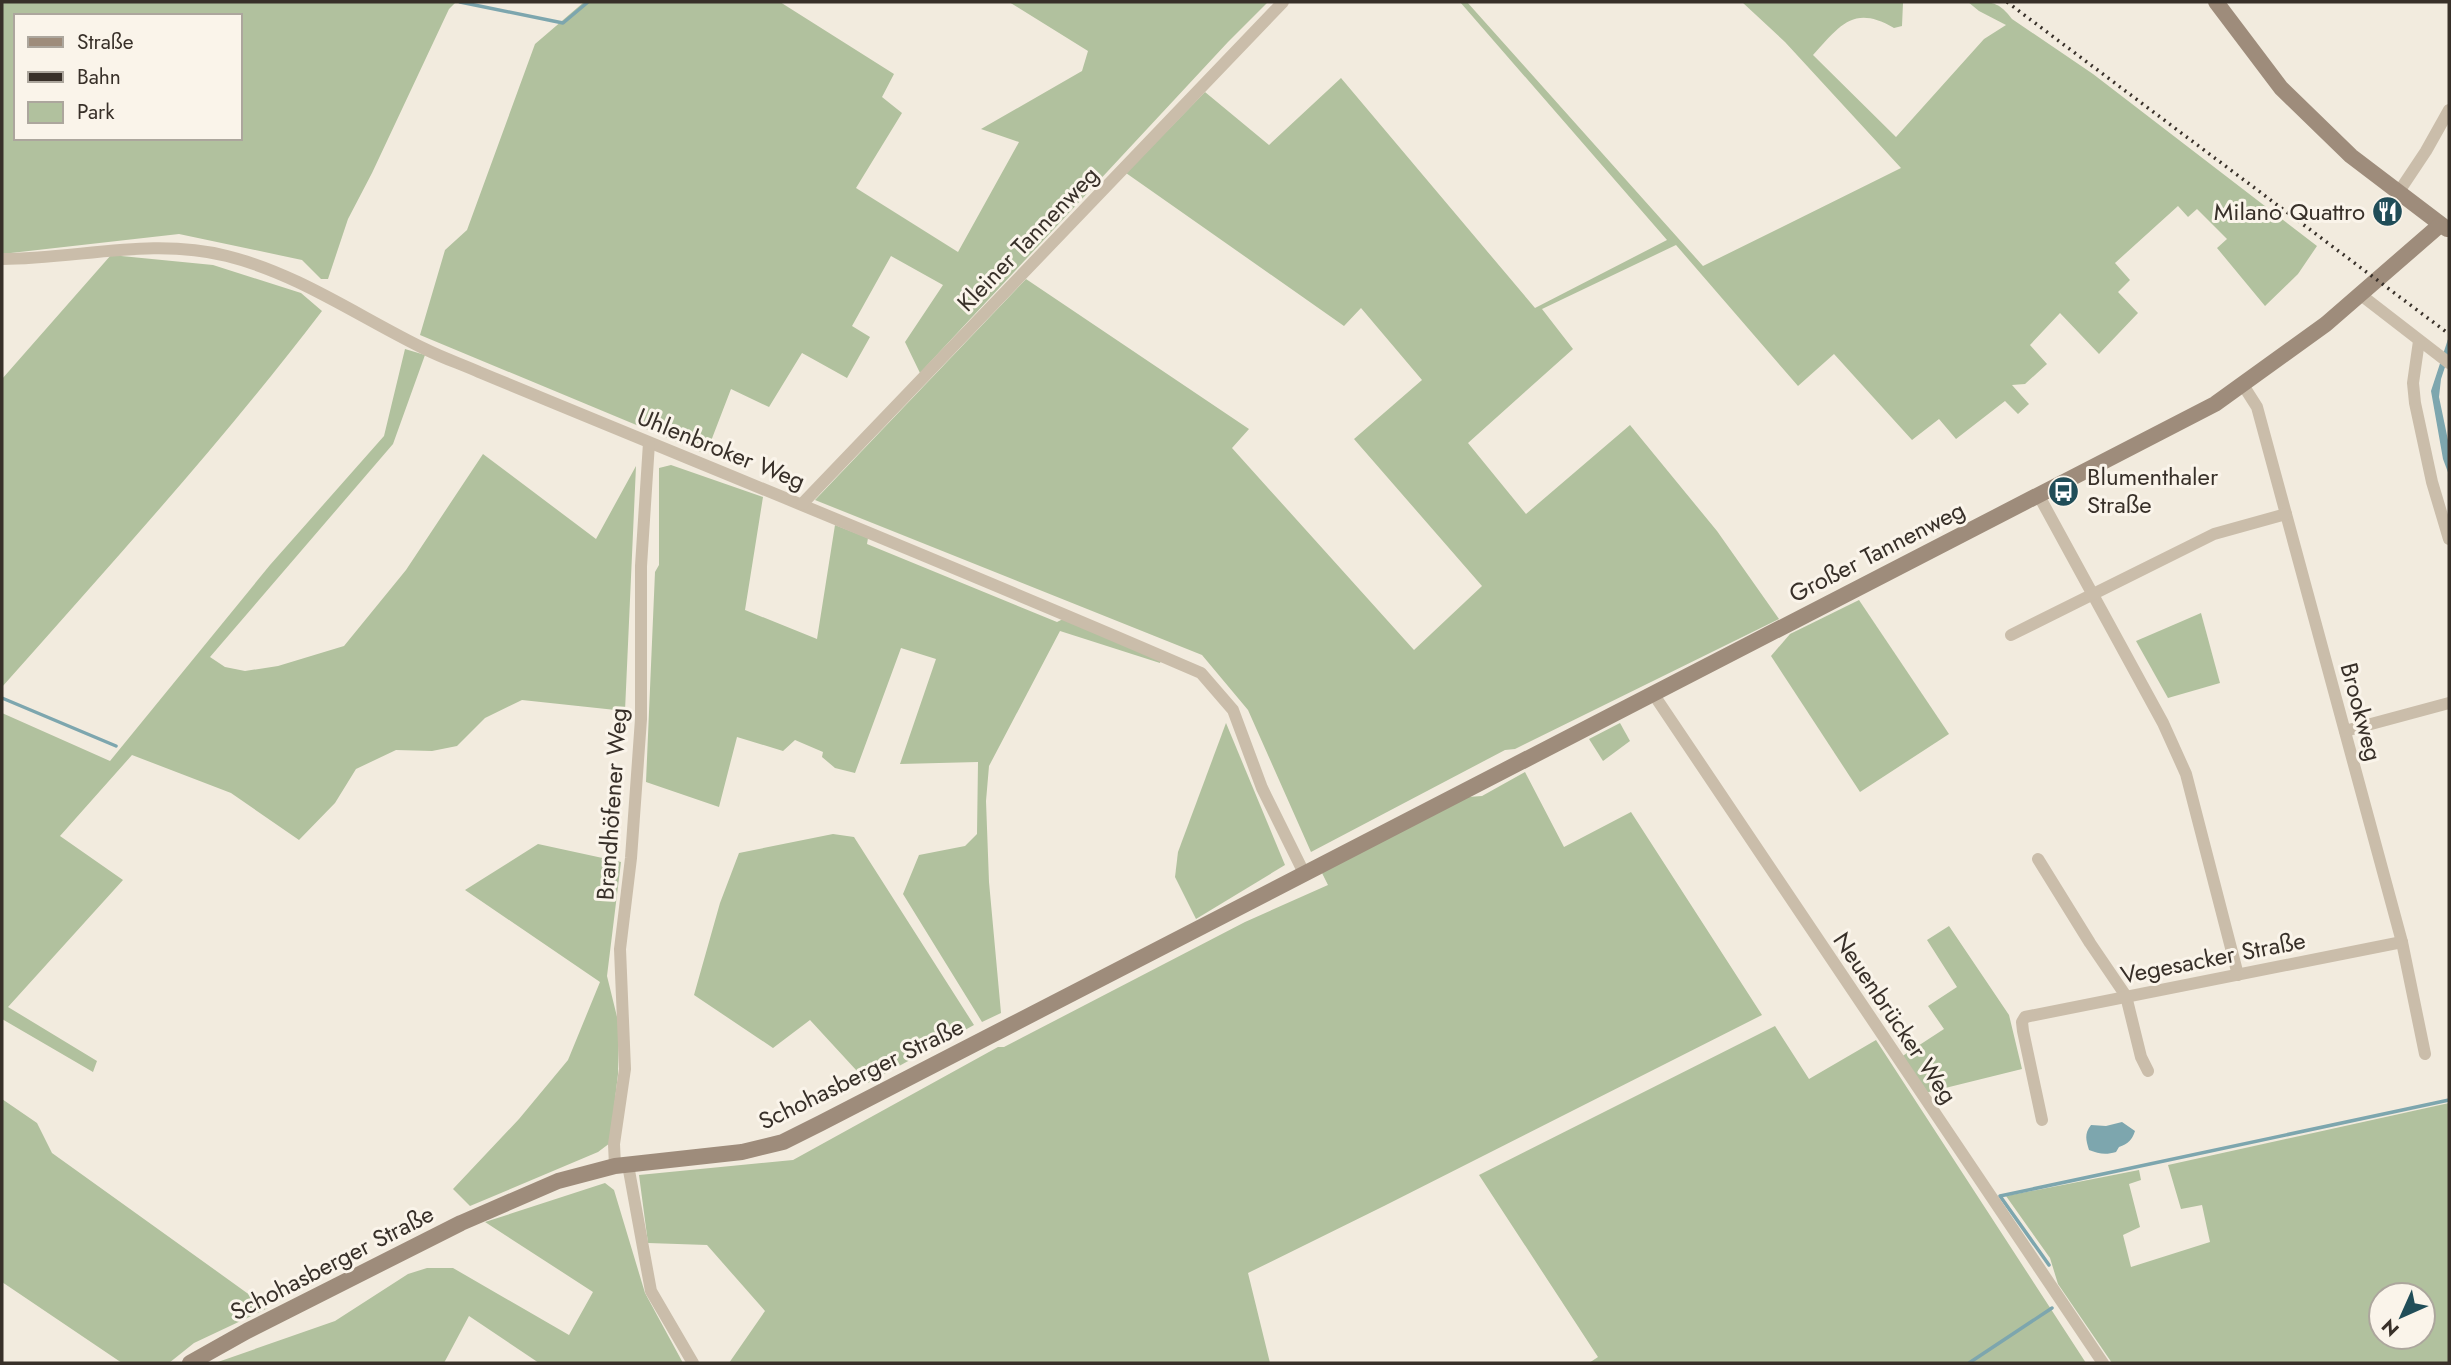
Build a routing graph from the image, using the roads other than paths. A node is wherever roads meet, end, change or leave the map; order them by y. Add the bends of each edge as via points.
1 (1283, 2) edge
2 (2216, 2) edge
3 (2449, 110) edge
4 (2398, 193) junction
5 (2445, 228) edge
6 (2, 260) edge
7 (2361, 295) junction
8 (2424, 344) junction
9 (2449, 363) edge
10 (2243, 385) junction
11 (649, 443) junction
12 (2039, 496) junction
13 (802, 504) junction
14 (2286, 514) junction
15 (2449, 539) edge
16 (2091, 594) junction
17 (2011, 635) dead end
18 (1654, 695) junction
19 (2449, 703) edge
20 (2345, 731) junction
21 (2038, 859) dead end
22 (1305, 875) junction
23 (2402, 942) junction
24 (2238, 975) junction
25 (2126, 996) junction
26 (2426, 1054) dead end
27 (2148, 1070) dead end
28 (2042, 1120) dead end
29 (622, 1166) junction
30 (190, 1363) edge
31 (693, 1363) edge
32 (2103, 1363) edge

1 - 13 street, Kleiner Tannenweg
2 - 4 street via 2281,88 2351,156
3 - 4 street
4 - 5 street
5 - 7 street, Großer Tannenweg
6 - 11 street, Uhlenbroker Weg via 167,247 226,256 325,294 427,350
7 - 8 street
7 - 10 street, Großer Tannenweg
8 - 9 street
8 - 15 street via 2413,383 2415,403
10 - 12 street, Großer Tannenweg
10 - 14 street, Brookweg via 2257,407
11 - 13 street, Uhlenbroker Weg
11 - 29 street, Brandhöfener Weg via 641,566 641,719 620,949 625,1069 614,1144
12 - 16 street
12 - 18 street, Großer Tannenweg
13 - 22 street, Uhlenbroker Weg via 1201,673 1233,710 1262,788
14 - 16 street via 2214,534
14 - 20 street, Brookweg
16 - 17 street
16 - 24 street via 2186,774
18 - 22 street, Großer Tannenweg
18 - 32 street, Neuenbrücker Weg
19 - 20 street
20 - 23 street, Brookweg
21 - 25 street
22 - 29 street, Schohasberger Straße via 783,1142 743,1153
23 - 24 street, Vegesacker Straße
23 - 26 street, Brookweg
24 - 25 street, Vegesacker Straße
25 - 27 street
25 - 28 street, Vegesacker Straße via 2025,1017 2023,1031
29 - 30 street, Schohasberger Straße via 558,1181 514,1198
29 - 31 street, Brandhöfener Weg via 651,1291

